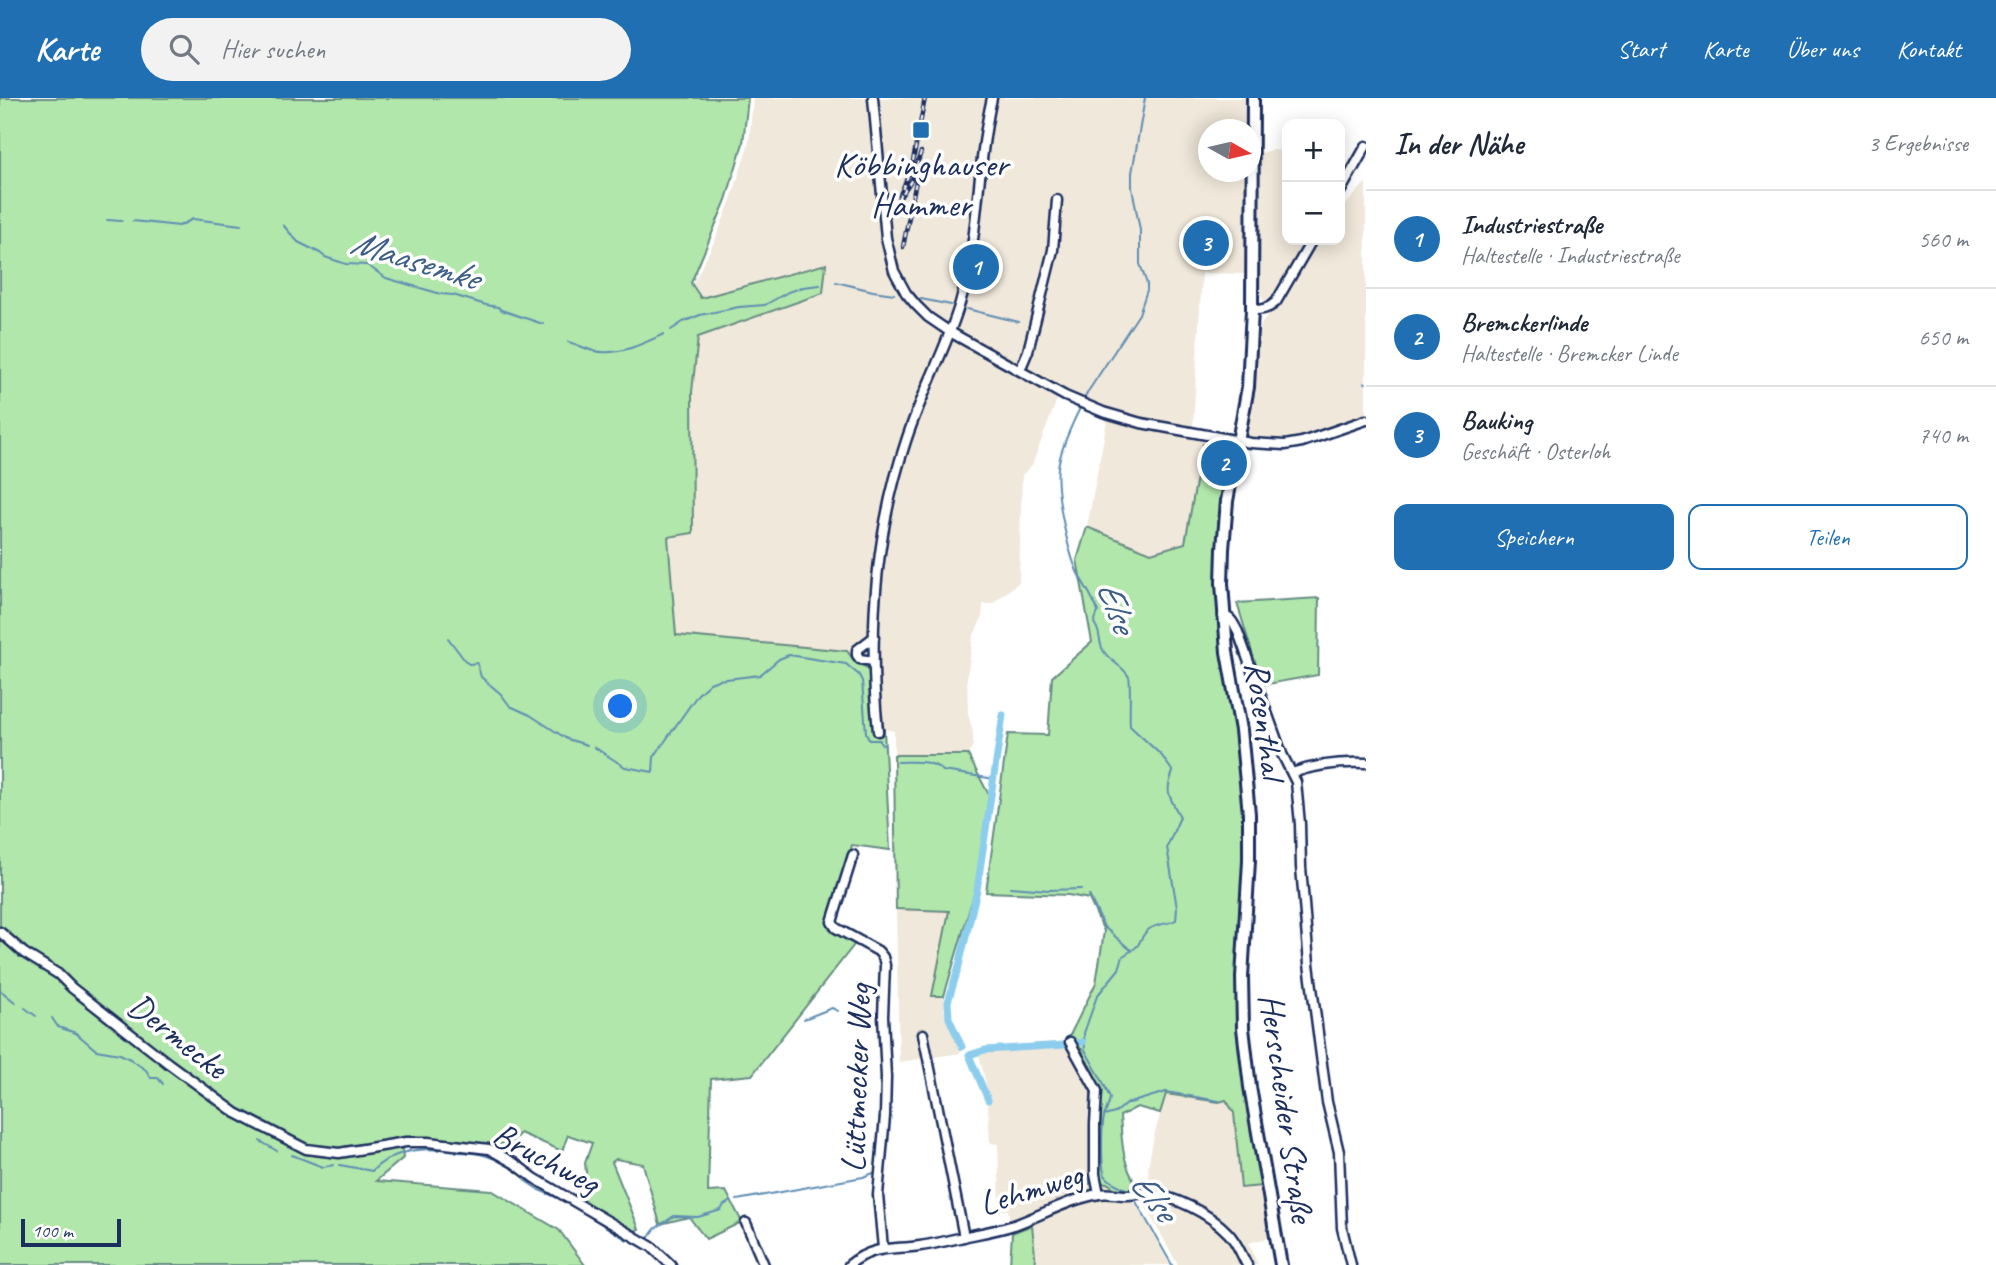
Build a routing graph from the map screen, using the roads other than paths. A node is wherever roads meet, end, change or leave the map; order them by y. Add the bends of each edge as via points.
1 (873, 98) edge
2 (992, 98) edge
3 (1253, 98) edge
4 (1366, 146) edge
5 (1345, 183) edge
6 (1056, 200) dead end
7 (1309, 245) edge
8 (1252, 310) junction
9 (950, 332) junction
10 (1020, 370) junction
11 (1366, 420) edge
12 (1238, 440) junction
13 (1223, 616) junction
14 (874, 637) junction
15 (873, 661) junction
16 (878, 731) dead end
17 (1366, 763) edge
18 (1292, 773) junction
19 (1249, 832) joint
20 (853, 855) dead end
21 (0, 932) edge
22 (923, 1034) dead end
23 (1070, 1042) dead end
24 (339, 1153) joint
25 (1099, 1194) junction
26 (747, 1223) dead end
27 (964, 1237) junction
28 (886, 1248) junction
29 (671, 1265) edge
30 (764, 1265) edge
31 (849, 1265) edge
32 (1247, 1265) edge
33 (1281, 1265) edge
34 (1351, 1265) edge

1 - 9 street via 886,238 894,271 916,305
2 - 9 street via 971,257
3 - 8 main road, Rosenthal
4 - 5 street
6 - 10 street via 1053,250
7 - 8 street via 1276,302 1270,308
8 - 12 main road, Rosenthal via 1248,387
9 - 10 street
9 - 14 street via 899,461 879,562
10 - 12 street via 1102,412
11 - 12 street via 1284,445
12 - 13 main road, Rosenthal via 1224,528
13 - 18 street via 1233,621 1238,632
13 - 19 main road, Rosenthal via 1241,730
14 - 15 street
14 - 15 street via 857,655
15 - 16 street
17 - 18 street
18 - 34 street via 1300,814 1309,964 1327,1102 1339,1152 1342,1228
19 - 33 main road, Herscheider Straße via 1243,1028
20 - 28 street, Lüttmecker Weg via 832,922 878,951 885,965 885,1116 878,1195
21 - 24 street, Dermecke via 236,1113 306,1149
22 - 27 street
23 - 25 street via 1097,1091 1095,1174
24 - 29 street, Bruchweg via 406,1142 489,1149 652,1247
25 - 27 street, Lehmweg
25 - 32 street, Lehmweg via 1146,1193 1208,1217 1229,1234
26 - 30 street
27 - 28 street, Lehmweg
28 - 31 street, Lehmweg

